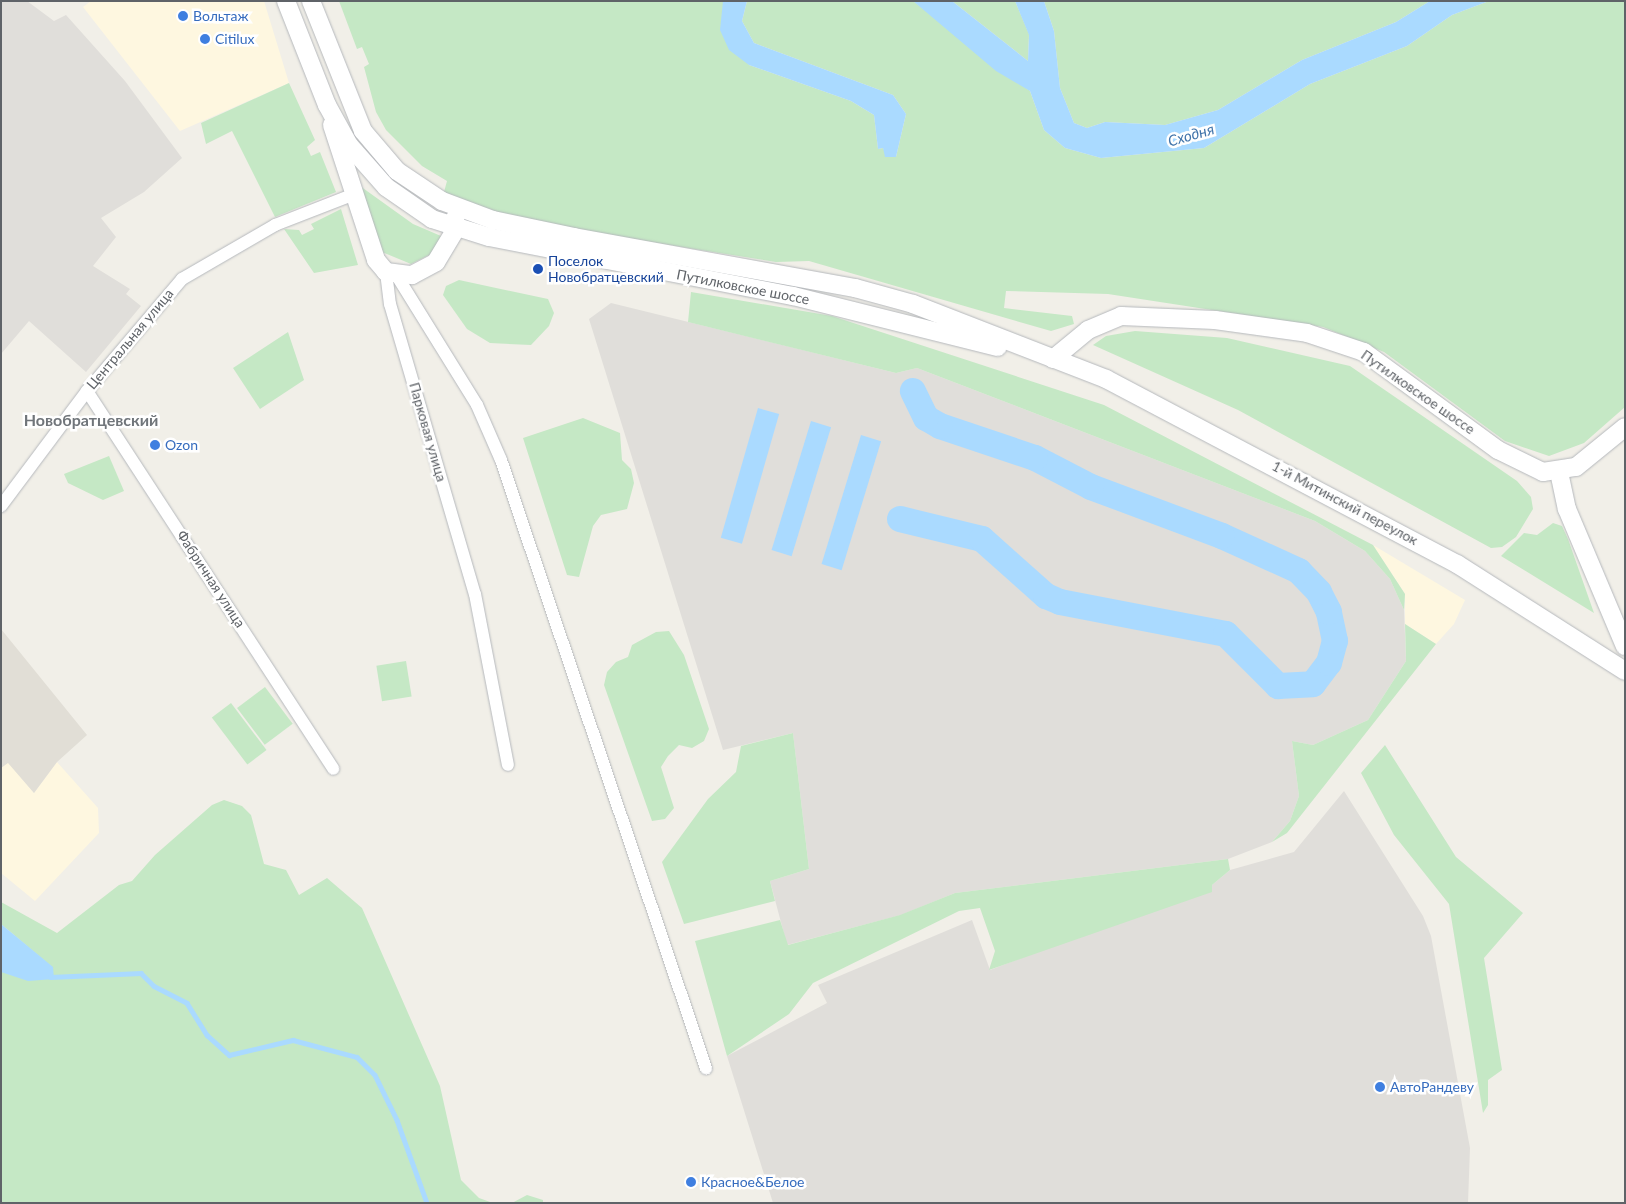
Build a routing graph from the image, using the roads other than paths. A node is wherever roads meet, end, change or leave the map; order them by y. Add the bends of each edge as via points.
1 (286, 1) edge
2 (311, 4) edge
3 (327, 105) junction
4 (352, 195) junction
5 (442, 202) junction
6 (456, 229) junction
7 (392, 274) junction
8 (1053, 359) junction
9 (87, 391) junction
10 (1625, 427) edge
11 (1559, 472) junction
12 (1, 506) edge
13 (1625, 646) edge
14 (1625, 671) edge
15 (508, 765) dead end
16 (333, 769) dead end
17 (706, 1068) dead end

1 - 3 main road, Путилковское шоссе
2 - 5 main road, Путилковское шоссе via 362,130 397,171
3 - 4 main road, Парковая улица
3 - 6 main road, Путилковское шоссе via 349,145 386,187 408,205
4 - 7 main road, Парковая улица via 376,260
4 - 9 street, Центральная улица via 275,225 182,279
5 - 6 main road via 452,210
5 - 8 main road, Путилковское шоссе via 493,220 574,237 855,288 913,304
6 - 7 main road via 436,262 412,275
6 - 8 main road, Путилковское шоссе via 793,296
7 - 15 street, Парковая улица via 390,304 475,594
7 - 17 street via 477,405 501,460
8 - 11 main road, Путилковское шоссе via 1088,330 1121,316 1156,314 1307,333 1364,352 1522,465
8 - 14 main road, 1-й Митинский переулок via 1169,409 1431,550
9 - 12 street, Центральная улица
9 - 16 street, Фабричная улица
10 - 11 main road via 1591,457
11 - 13 main road via 1567,509

